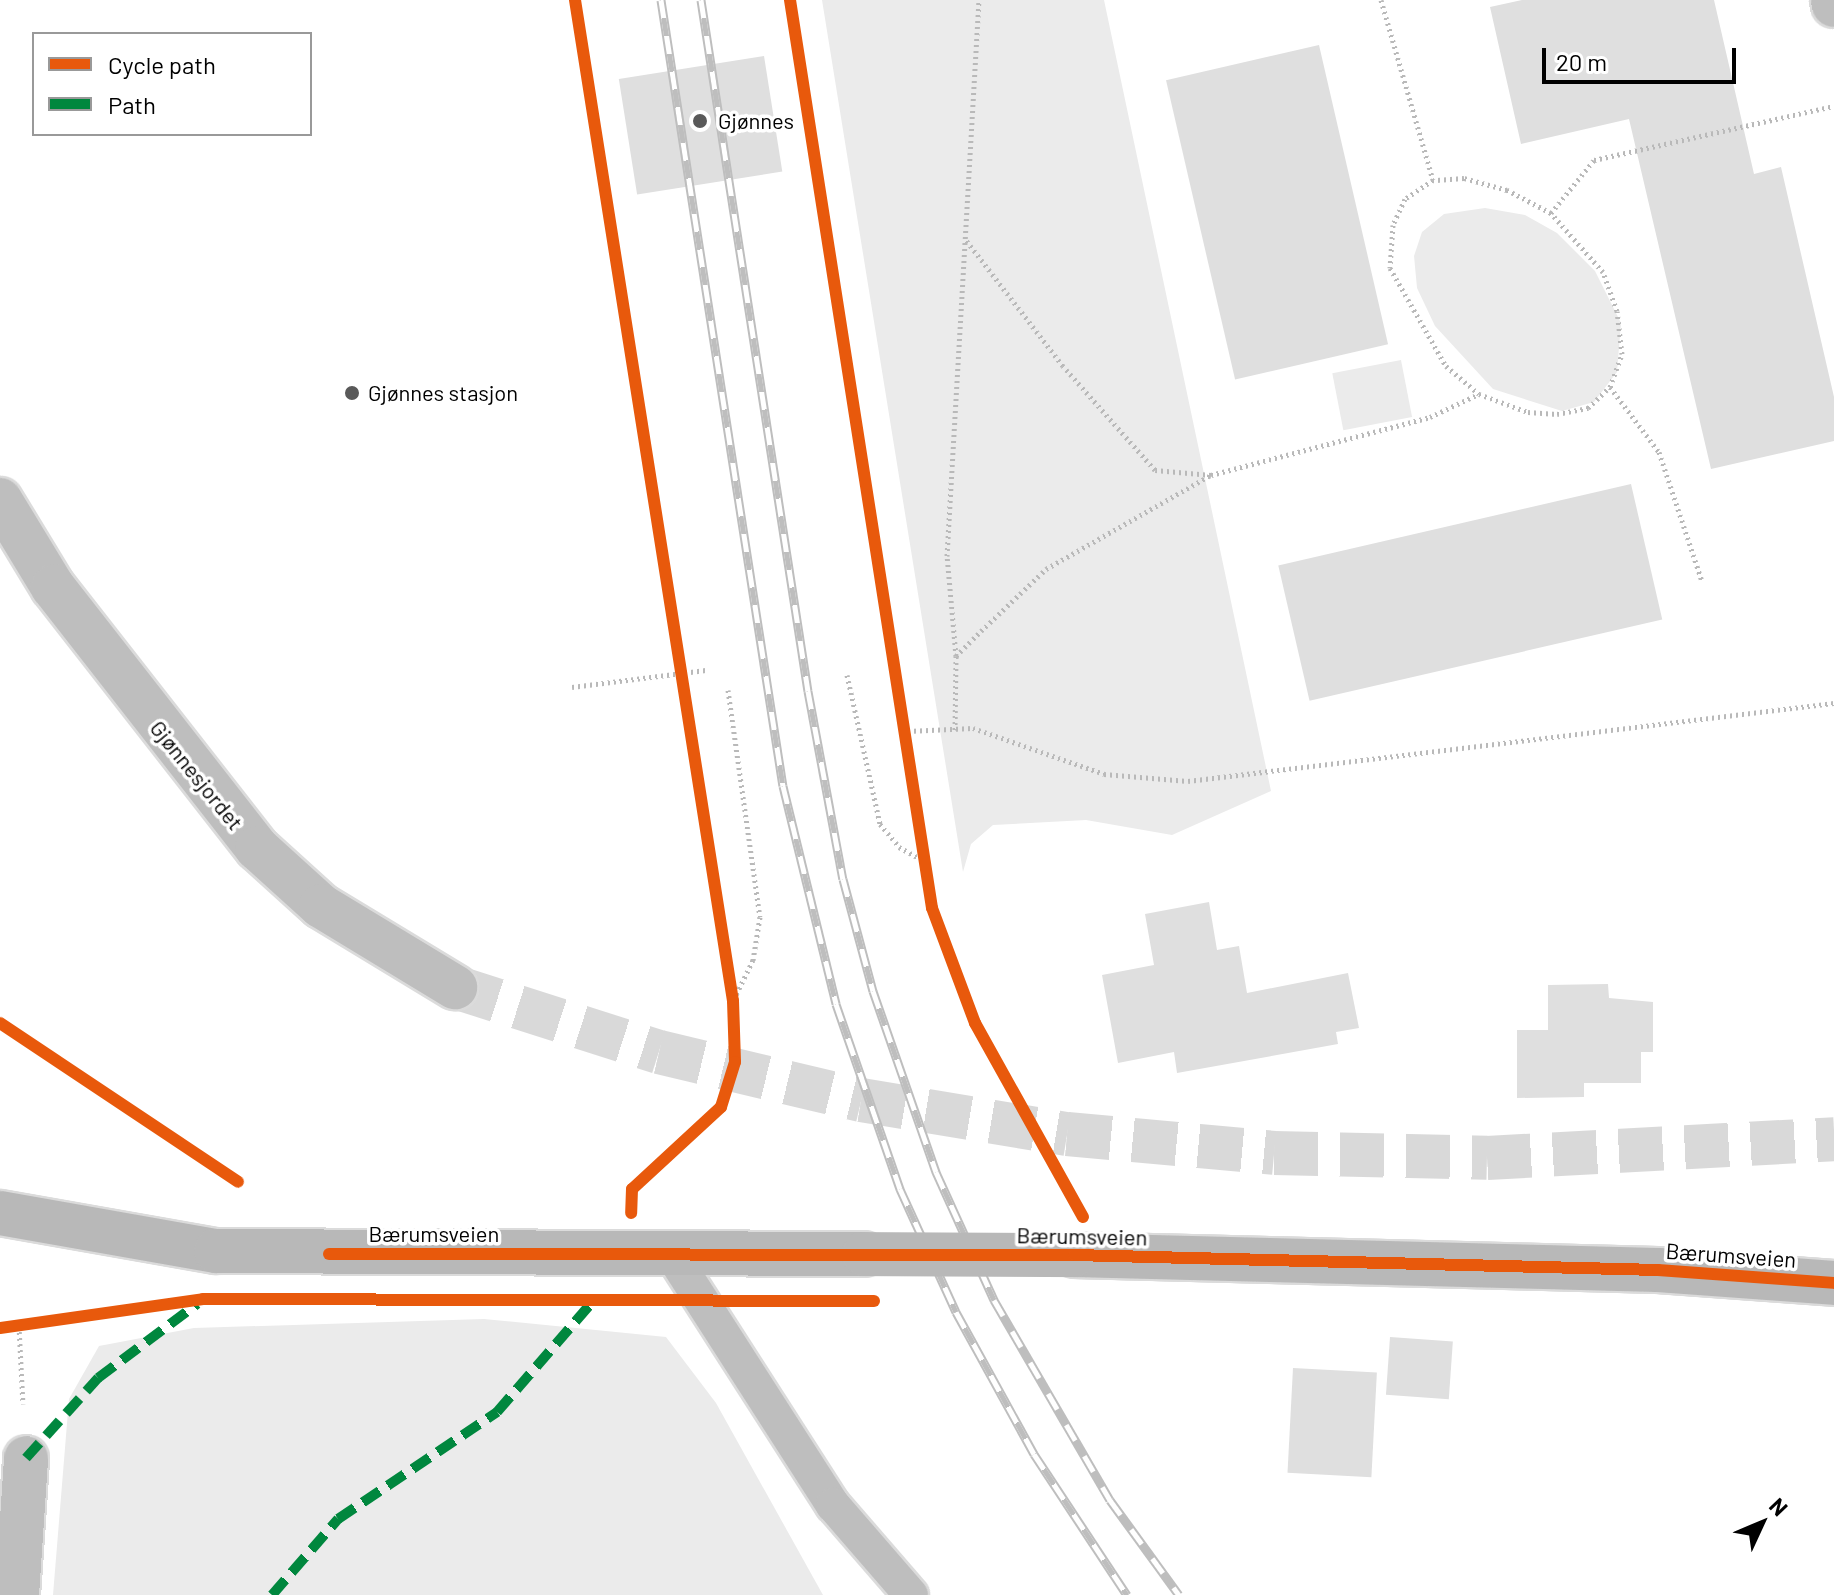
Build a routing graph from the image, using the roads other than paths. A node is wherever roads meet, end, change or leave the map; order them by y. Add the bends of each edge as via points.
1 (0, 500) edge
2 (455, 987) tunnel mouth
3 (0, 1213) edge
4 (671, 1253) junction
5 (1834, 1283) edge
6 (26, 1458) dead end
7 (17, 1595) edge
8 (911, 1595) edge

1 - 2 main road, Gjønnesjordet via 53,587 257,848 321,906
3 - 4 street, Bærumsveien via 216,1251
4 - 5 street, Bærumsveien, bridge via 1074,1255 1658,1270
4 - 8 lane via 833,1505
6 - 7 main road

